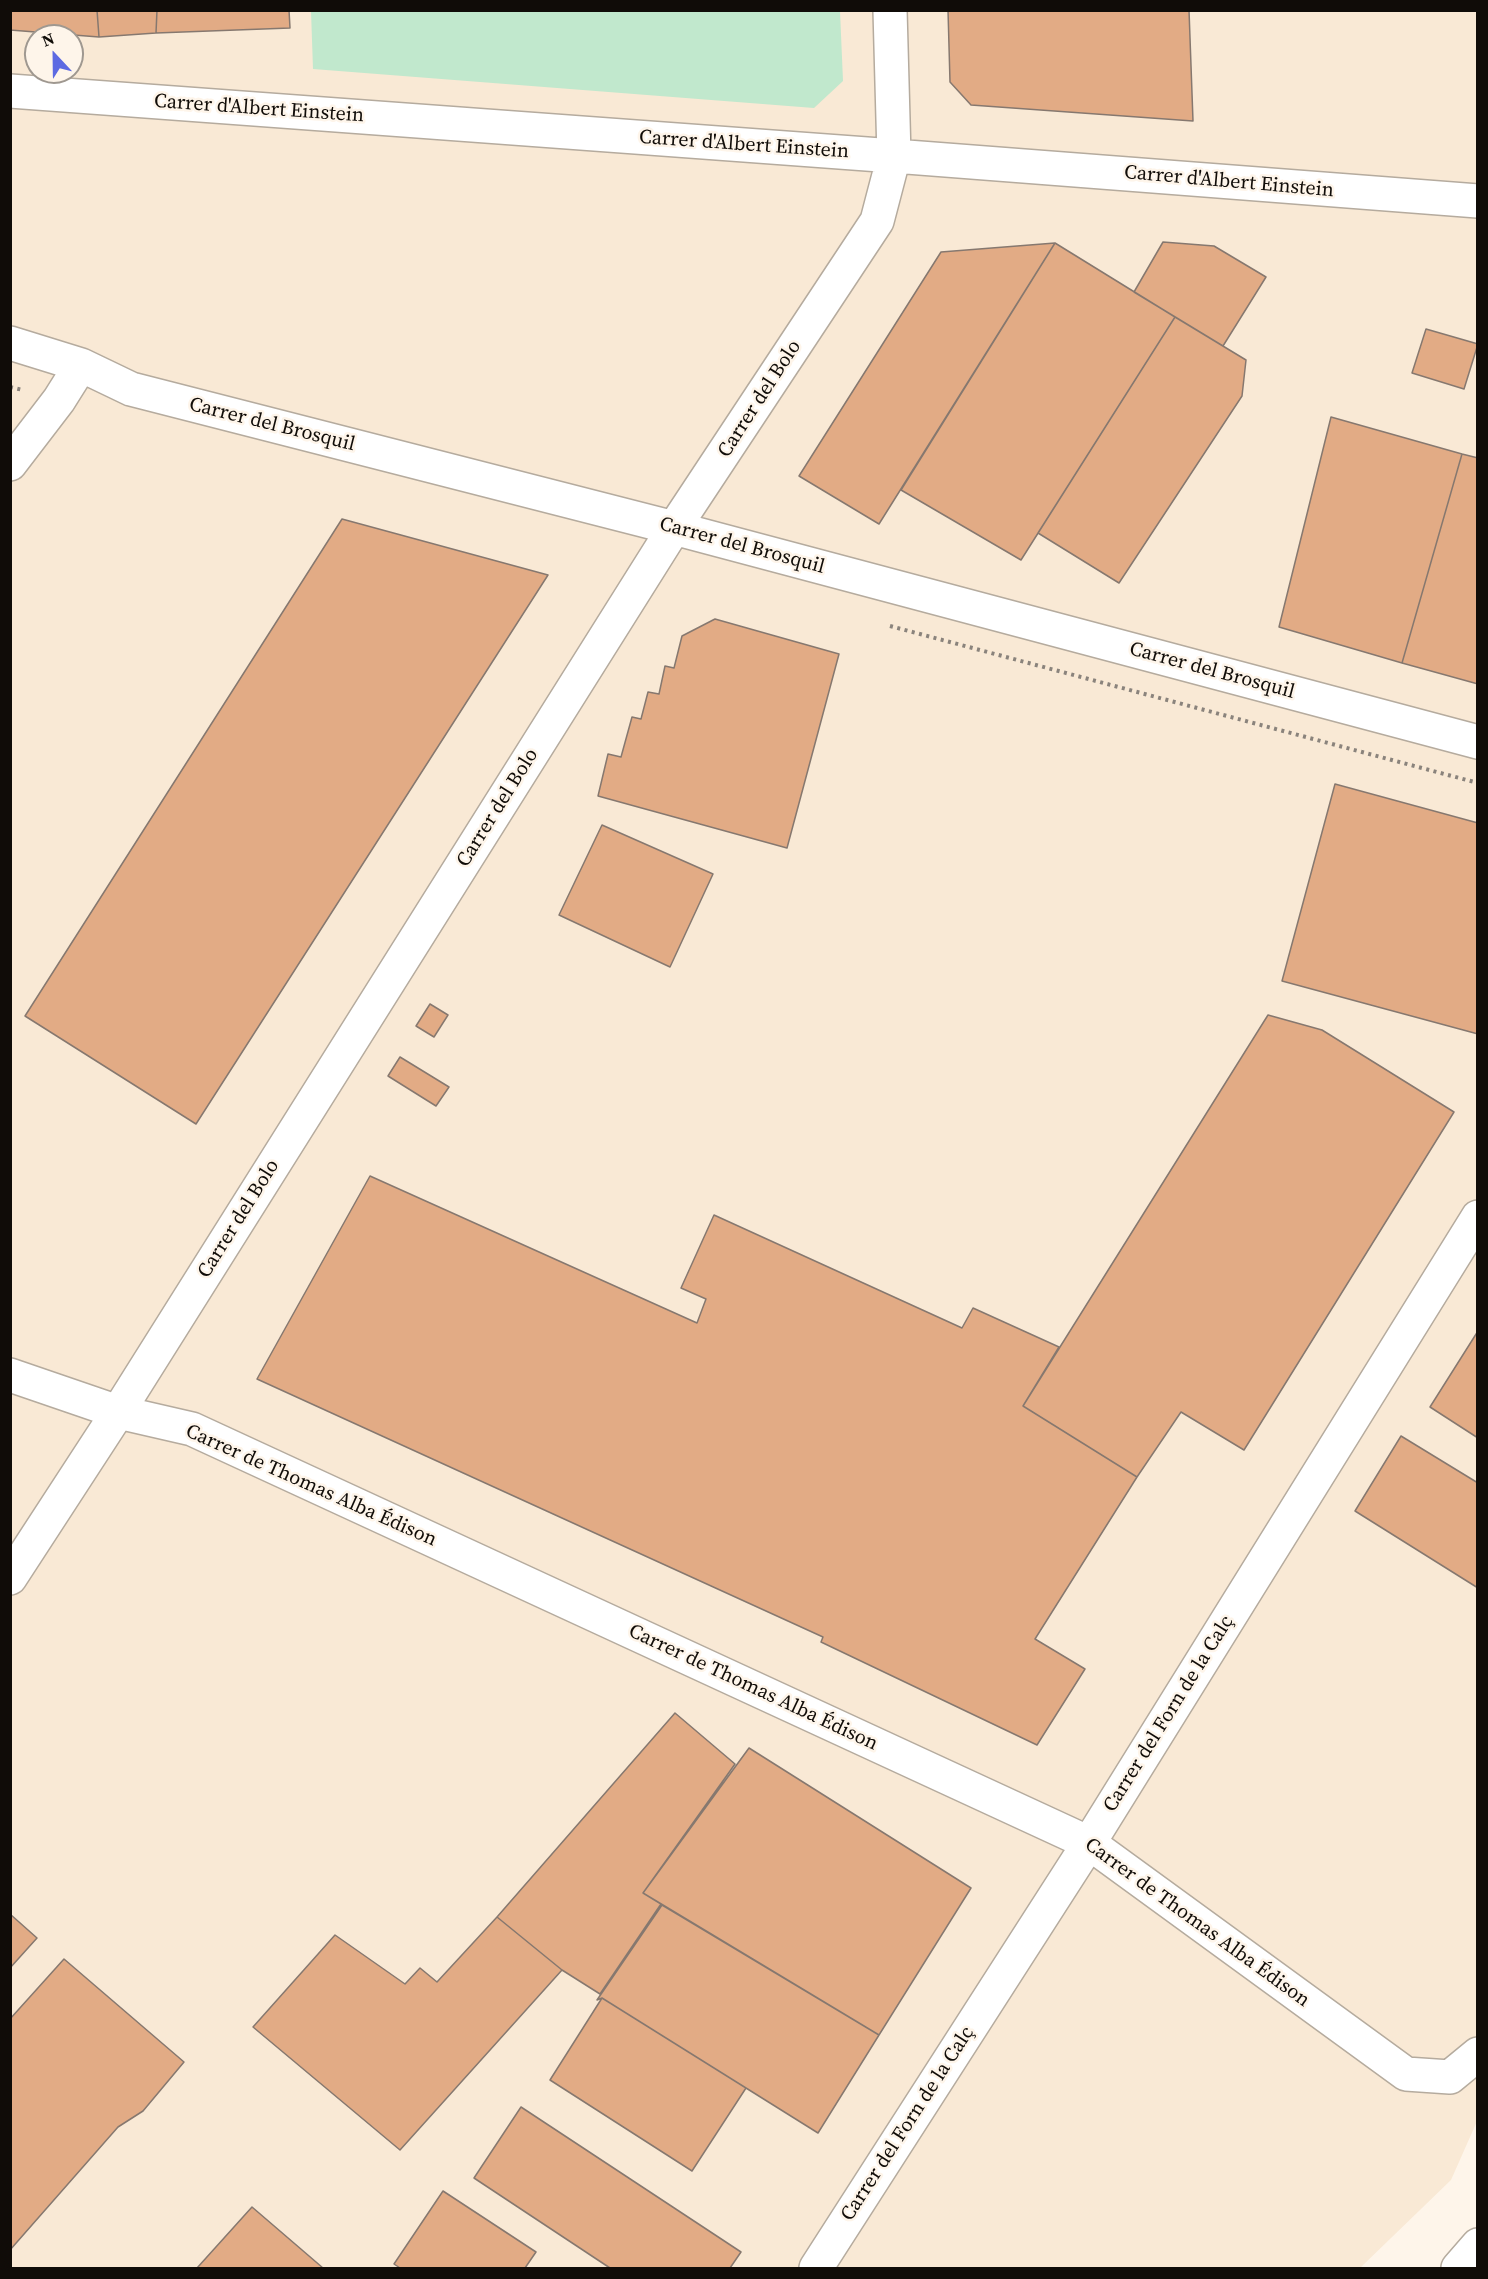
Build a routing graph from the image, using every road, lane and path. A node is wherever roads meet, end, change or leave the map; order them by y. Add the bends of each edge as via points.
1 (890, 10) edge
2 (10, 91) edge
3 (894, 156) junction
4 (1478, 201) edge
5 (10, 343) edge
6 (81, 365) junction
7 (10, 464) edge
8 (674, 528) junction
9 (1478, 742) edge
10 (1478, 1217) edge
11 (10, 1376) edge
12 (118, 1412) junction
13 (10, 1578) edge
14 (1089, 1843) junction
15 (1478, 2054) edge
16 (1478, 2245) edge
17 (816, 2268) edge
18 (1458, 2268) edge

1 - 3 street, Carrer del Bolo
2 - 3 street, Carrer d'Albert Einstein
3 - 4 street, Carrer d'Albert Einstein
3 - 8 street, Carrer del Bolo via 877,221
5 - 6 street, Carrer del Brosquil
6 - 7 street
6 - 8 street, Carrer del Brosquil via 131,389
8 - 9 street, Carrer del Brosquil
8 - 12 street, Carrer del Bolo
10 - 14 street, Carrer del Forn de la Calç
11 - 12 street, Carrer de Thomas Alba Édison
12 - 13 street, Carrer del Bolo
12 - 14 street, Carrer de Thomas Alba Édison via 192,1429
14 - 15 street, Carrer de Thomas Alba Édison via 1406,2074 1450,2077
14 - 17 street, Carrer del Forn de la Calç
16 - 18 street

